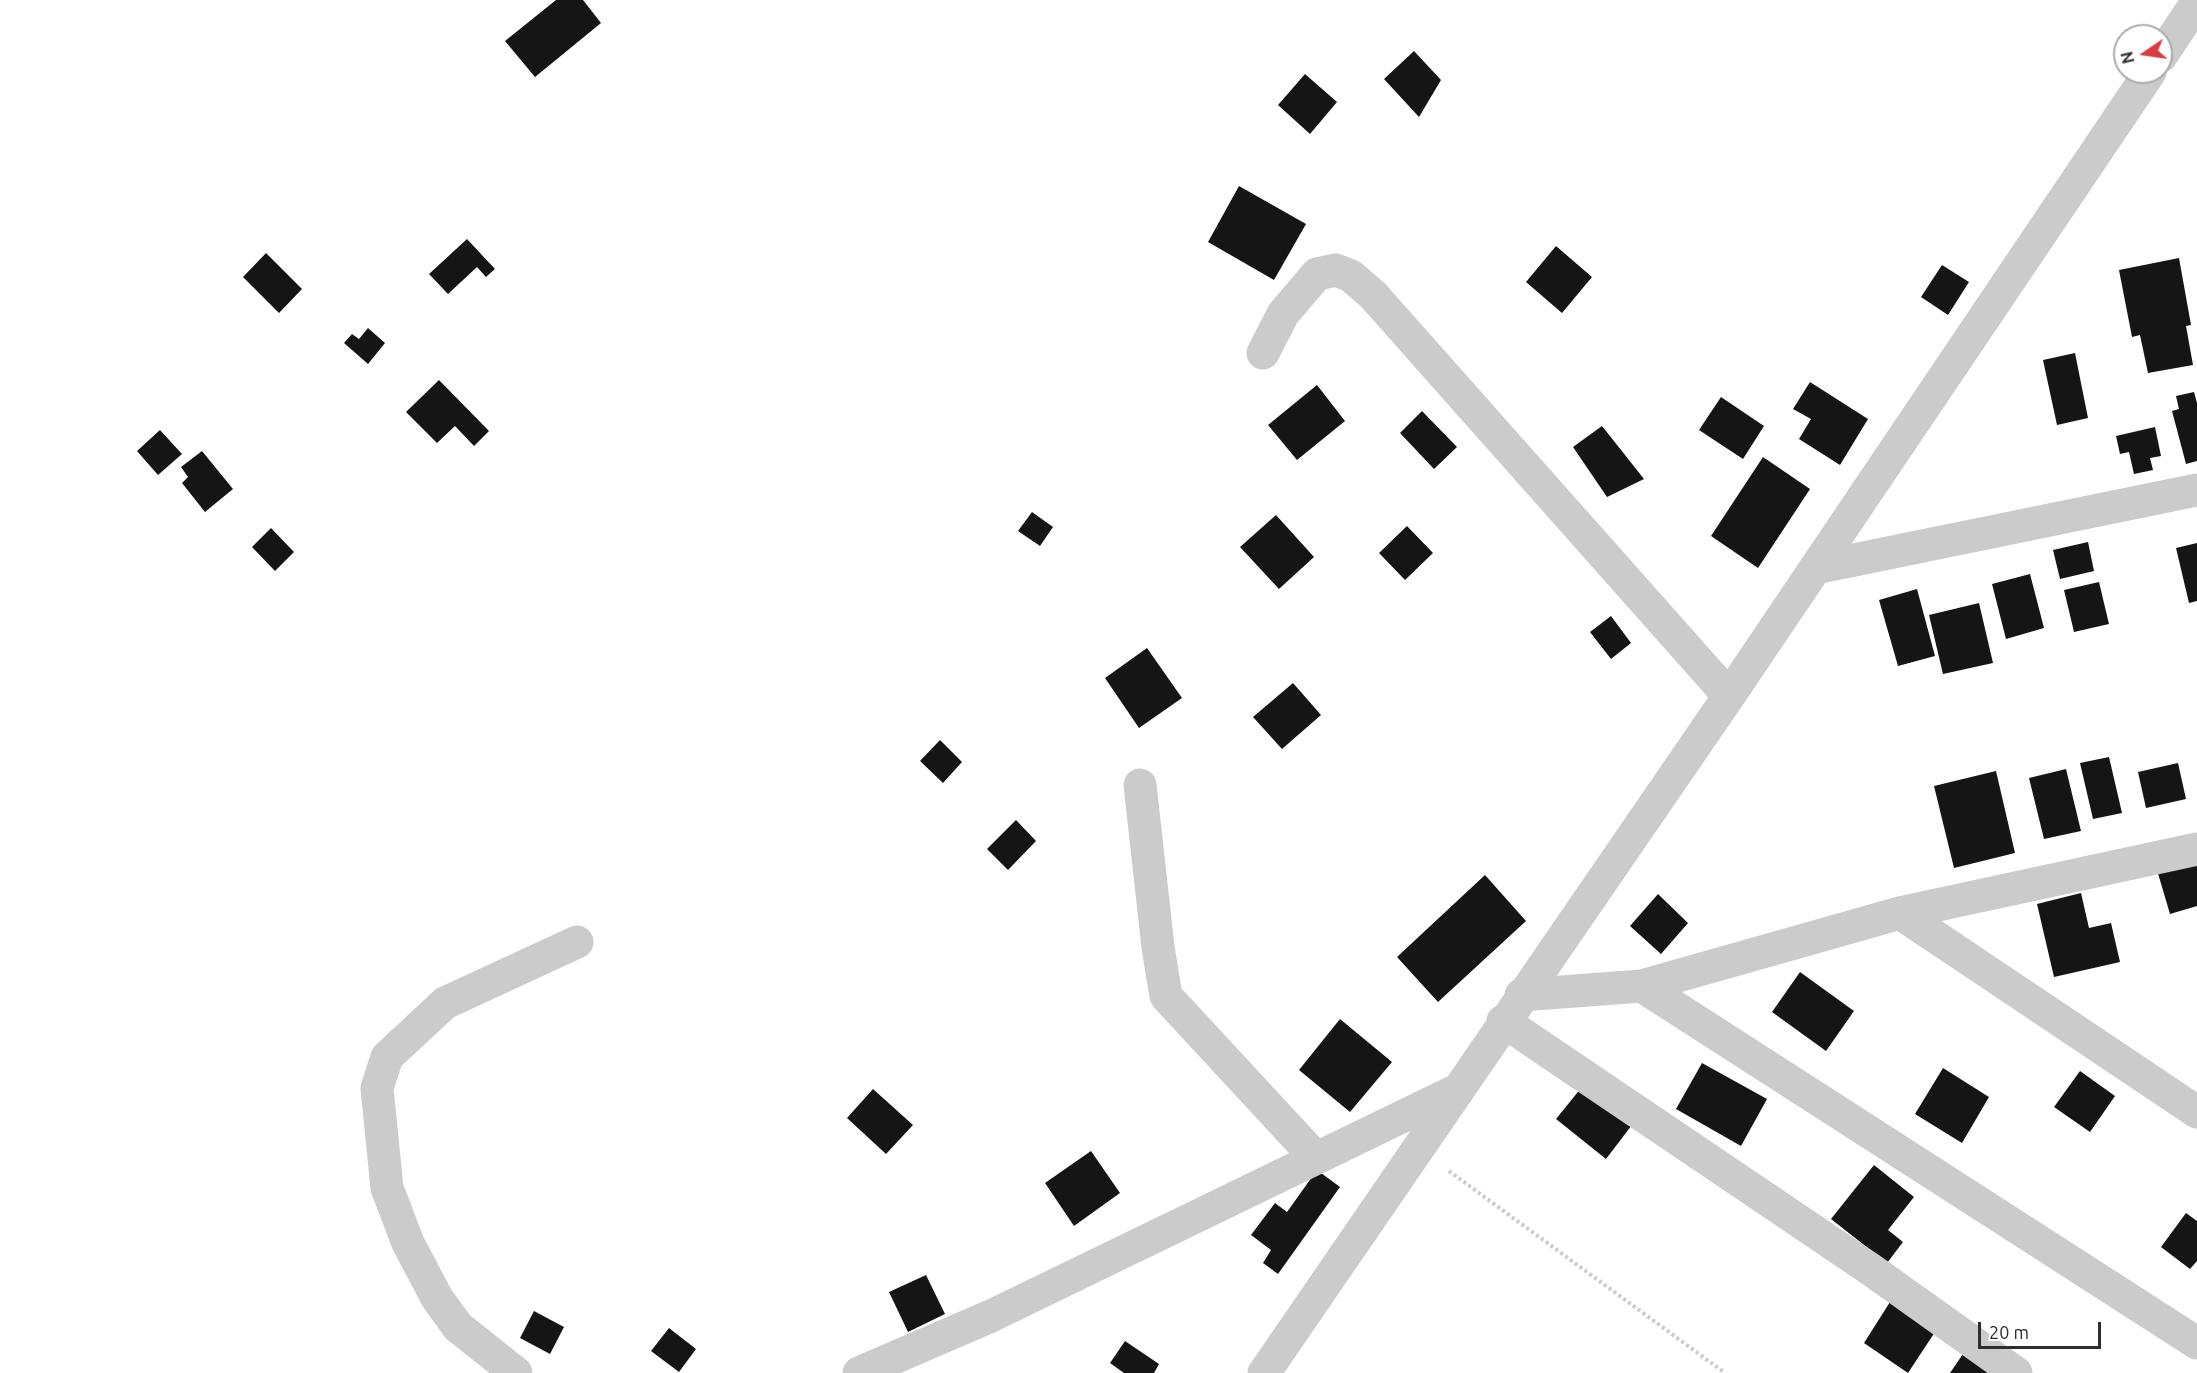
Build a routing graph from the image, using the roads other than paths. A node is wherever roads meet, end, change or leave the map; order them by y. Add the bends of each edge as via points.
1 (2197, 2) edge
2 (2173, 38) edge
3 (2142, 84) edge
4 (1263, 353) dead end
5 (2197, 490) edge
6 (1815, 568) junction
7 (1729, 696) junction
8 (1140, 785) dead end
9 (2197, 849) edge
10 (1900, 913) junction
11 (577, 942) dead end
12 (1642, 986) junction
13 (1512, 1008) junction
14 (1456, 1090) junction
15 (2197, 1112) edge
16 (1316, 1158) junction
17 (2197, 1343) edge
18 (516, 1373) edge
19 (859, 1373) edge
20 (1264, 1373) edge
21 (2016, 1373) edge

1 - 2 street
3 - 6 street
4 - 7 street via 1283,314 1317,274 1335,270 1351,276
5 - 6 street
6 - 7 street
7 - 13 street
8 - 16 street via 1166,996
9 - 10 street
10 - 12 street
10 - 15 street
11 - 18 street via 445,1003 387,1057 377,1088 387,1188 408,1243 437,1298 458,1327
12 - 13 street
12 - 17 street
13 - 14 street
13 - 21 street
14 - 16 street
14 - 20 street
16 - 19 street via 991,1316

